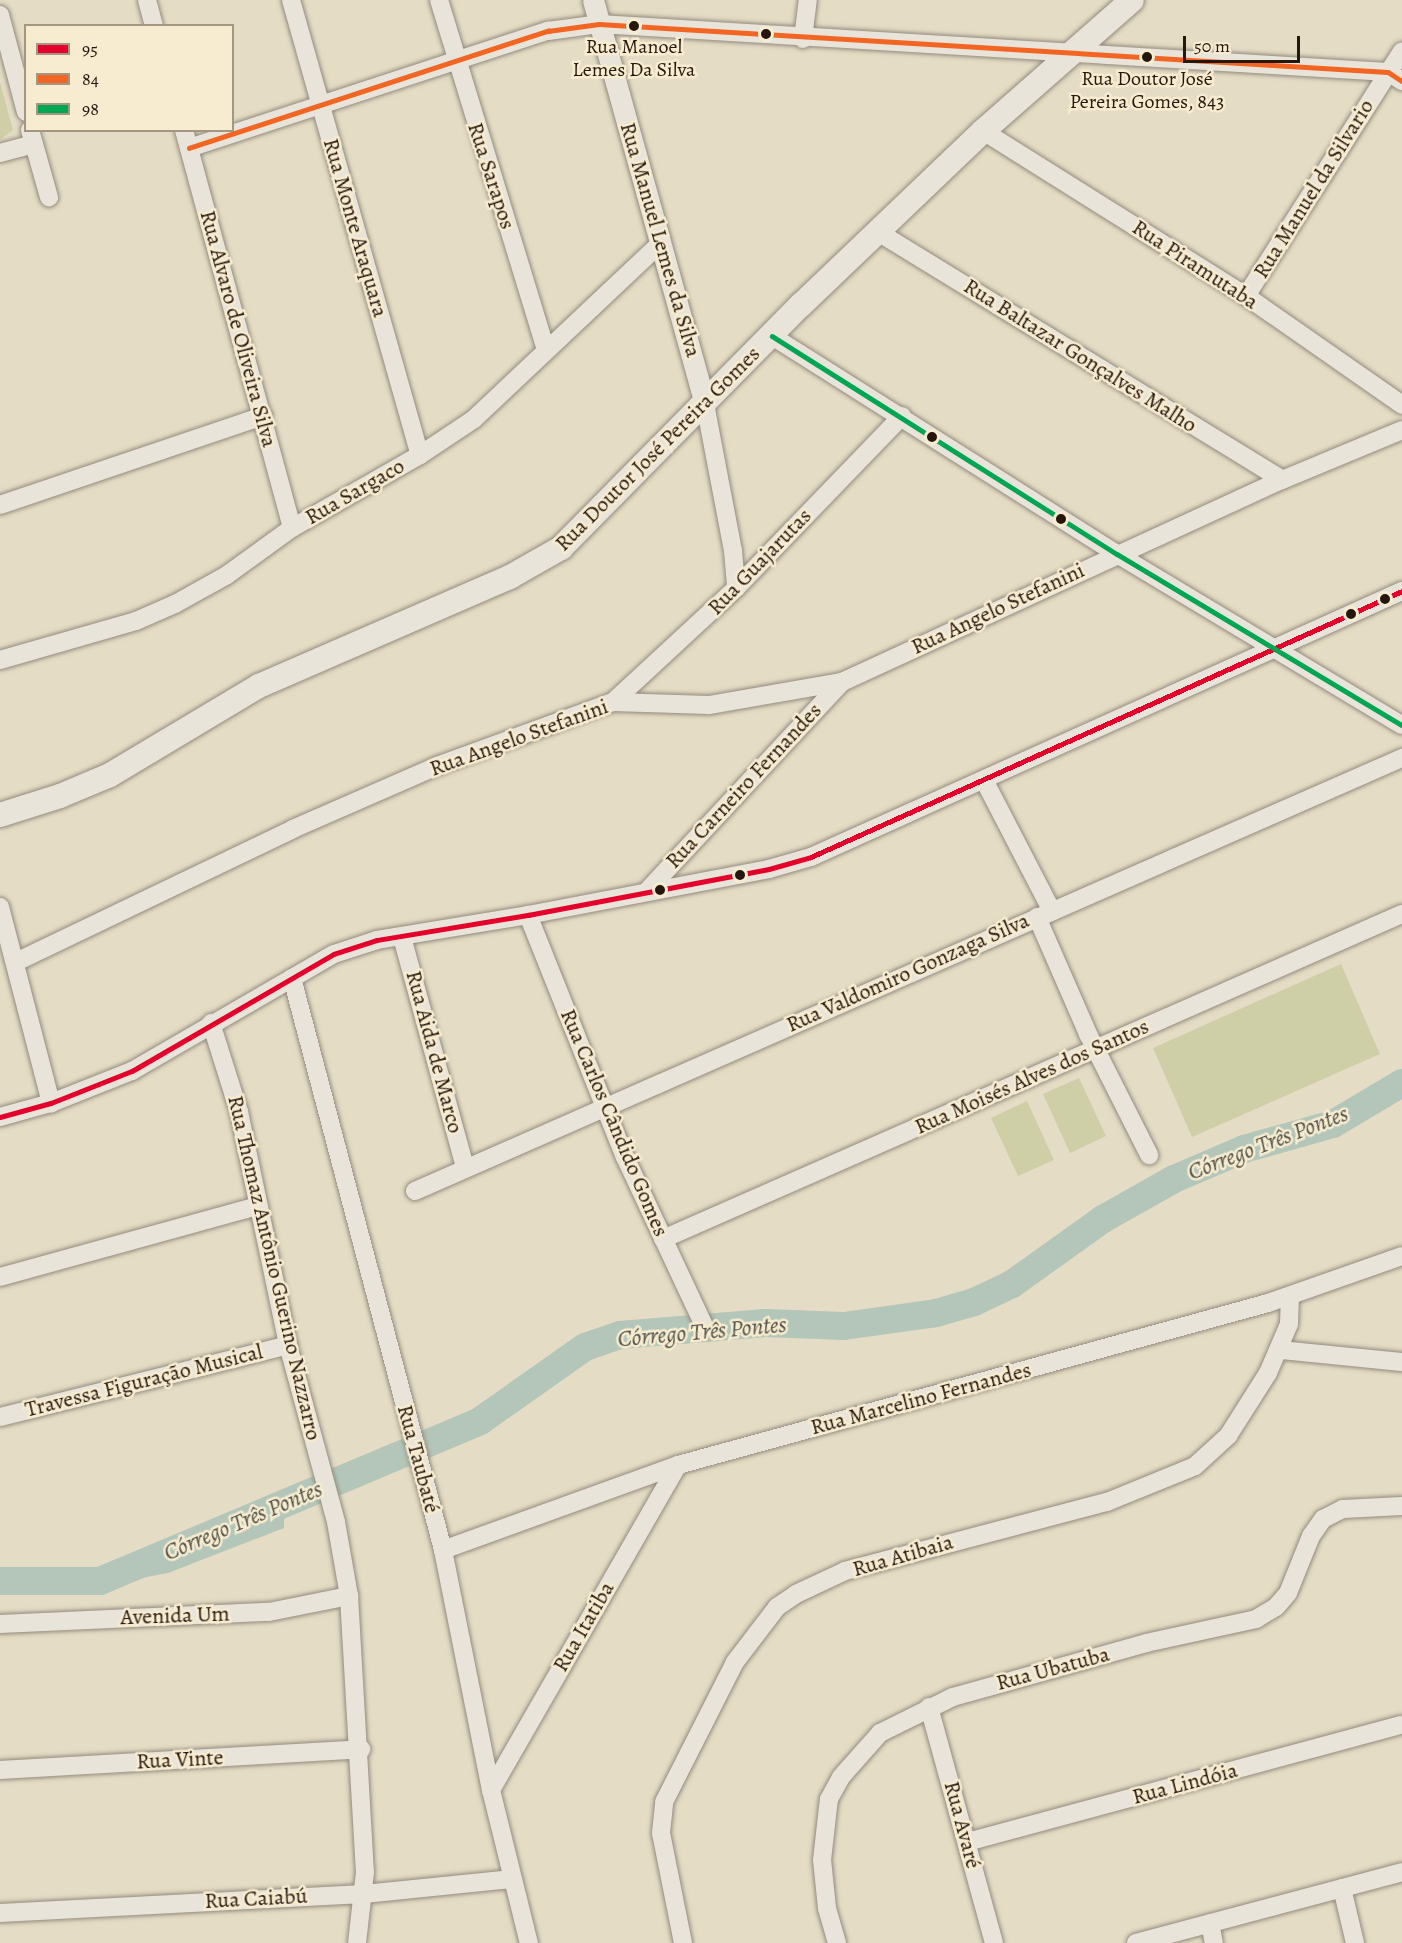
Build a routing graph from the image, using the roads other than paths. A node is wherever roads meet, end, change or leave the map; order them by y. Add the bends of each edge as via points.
1 (147, 0) edge
2 (291, 0) edge
3 (439, 0) edge
4 (592, 0) edge
5 (808, 0) edge
6 (1132, 0) edge
7 (0, 15) edge
8 (153, 24) edge
9 (599, 24) junction
10 (804, 39) junction
11 (1076, 51) junction
12 (1402, 51) edge
13 (455, 62) junction
14 (1395, 76) edge
15 (24, 105) edge
16 (320, 107) junction
17 (234, 128) edge
18 (983, 131) junction
19 (215, 132) edge
20 (32, 137) edge
21 (186, 139) edge
22 (0, 153) edge
23 (49, 197) dead end
24 (878, 232) junction
25 (661, 243) junction
26 (1246, 296) junction
27 (772, 336) junction
28 (546, 350) junction
29 (705, 404) junction
30 (1402, 405) edge
31 (263, 416) junction
32 (902, 416) junction
33 (1402, 430) edge
34 (420, 455) junction
35 (1281, 480) junction
36 (0, 505) edge
37 (292, 528) junction
38 (1117, 554) junction
39 (736, 588) junction
40 (1402, 591) edge
41 (1275, 649) junction
42 (0, 660) edge
43 (842, 682) junction
44 (613, 702) junction
45 (1402, 724) edge
46 (1402, 758) edge
47 (984, 780) junction
48 (0, 815) edge
49 (647, 891) junction
50 (0, 907) edge
51 (1045, 914) junction
52 (1402, 914) edge
53 (528, 915) junction
54 (402, 937) junction
55 (16, 962) junction
56 (292, 978) junction
57 (211, 1023) junction
58 (1095, 1049) junction
59 (51, 1103) junction
60 (604, 1106) junction
61 (0, 1117) edge
62 (1149, 1155) dead end
63 (465, 1168) junction
64 (415, 1191) dead end
65 (258, 1206) junction
66 (663, 1239) junction
67 (1402, 1256) edge
68 (0, 1278) edge
69 (1290, 1297) junction
70 (705, 1328) dead end
71 (288, 1345) junction
72 (1281, 1350) junction
73 (1402, 1362) edge
74 (0, 1417) edge
75 (678, 1464) junction
76 (1402, 1506) edge
77 (443, 1550) junction
78 (349, 1596) junction
79 (0, 1624) edge
80 (930, 1707) junction
81 (1402, 1725) edge
82 (361, 1749) junction
83 (0, 1770) edge
84 (491, 1790) junction
85 (967, 1842) junction
86 (1402, 1872) edge
87 (512, 1879) junction
88 (1342, 1888) junction
89 (363, 1894) junction
90 (0, 1913) edge
91 (1210, 1923) junction
92 (357, 1943) edge
93 (529, 1943) edge
94 (683, 1943) edge
95 (837, 1943) edge
96 (994, 1943) edge
97 (1136, 1943) edge
98 (1214, 1943) edge
99 (1356, 1943) edge

1 - 8 street
2 - 16 street, Rua Monte Araquara
3 - 13 street, Rua Sarapos
4 - 9 street, Rua Manuel Lemes da Silva
5 - 10 street
6 - 11 main road, Rua Doutor José Pereira Gomes
7 - 15 street
9 - 10 street
9 - 13 street via 548,32
9 - 25 street, Rua Manuel Lemes da Silva
10 - 11 street
11 - 14 street
11 - 18 main road, Rua Doutor José Pereira Gomes
12 - 14 street, Rua Manuel da Silvario
13 - 16 street
13 - 28 street, Rua Sarapos
14 - 26 street, Rua Manuel da Silvario
16 - 17 street
16 - 34 street, Rua Monte Araquara
18 - 24 main road, Rua Doutor José Pereira Gomes
18 - 26 street, Rua Piramutaba
19 - 21 street
20 - 22 street
20 - 23 street
21 - 31 street, Rua Alvaro de Oliveira Silva
24 - 27 main road, Rua Doutor José Pereira Gomes
24 - 35 street, Rua Baltazar Gonçalves Malho
25 - 28 street, Rua Sargaco
25 - 29 street, Rua Manuel Lemes da Silva
26 - 30 street, Rua Piramutaba
27 - 29 main road, Rua Doutor José Pereira Gomes
27 - 32 street
28 - 34 street, Rua Sargaco via 474,419
29 - 39 street, Rua Manuel Lemes da Silva via 733,551
29 - 48 main road, Rua Doutor José Pereira Gomes via 582,528 536,564 259,686 110,775
31 - 36 street
31 - 37 street, Rua Alvaro de Oliveira Silva
32 - 38 street
32 - 39 street, Rua Guajarutas
33 - 35 street, Rua Angelo Stefanini
34 - 37 street, Rua Sargaco
35 - 38 street, Rua Angelo Stefanini
37 - 42 street, Rua Sargaco via 175,604 136,621
38 - 41 street
38 - 43 street, Rua Angelo Stefanini
39 - 44 street, Rua Guajarutas
40 - 41 street
41 - 45 street
41 - 47 street
43 - 44 street, Rua Angelo Stefanini via 710,705
43 - 49 street, Rua Carneiro Fernandes
44 - 55 street, Rua Angelo Stefanini via 438,766 293,828
46 - 51 street, Rua Valdomiro Gonzaga Silva
47 - 49 street via 811,857 769,869
47 - 51 street
49 - 53 street
50 - 55 street
51 - 58 street
51 - 60 street, Rua Valdomiro Gonzaga Silva
52 - 58 street, Rua Moisés Alves dos Santos
53 - 54 street
53 - 60 street, Rua Carlos Cândido Gomes
54 - 56 street via 334,954
54 - 63 street, Rua Aida de Marco
55 - 59 street
56 - 57 street
56 - 77 street, Rua Taubaté
57 - 59 street via 132,1071
57 - 65 street, Rua Thomaz Antônio Guerino Nazzarro via 239,1112
58 - 62 street
58 - 66 street, Rua Moisés Alves dos Santos
59 - 61 street
60 - 63 street, Rua Valdomiro Gonzaga Silva
60 - 66 street, Rua Carlos Cândido Gomes
63 - 64 street, Rua Valdomiro Gonzaga Silva
65 - 68 street
65 - 71 street, Rua Thomaz Antônio Guerino Nazzarro
66 - 70 street, Rua Carlos Cândido Gomes
67 - 69 street, Rua Marcelino Fernandes
69 - 72 street, Rua Atibaia via 1289,1324
69 - 75 street, Rua Marcelino Fernandes
71 - 74 street, Travessa Figuração Musical
71 - 78 street, Rua Thomaz Antônio Guerino Nazzarro via 330,1496
72 - 73 street
72 - 94 street, Rua Atibaia via 1228,1436 1195,1466 1107,1502 845,1571 796,1593 777,1607 735,1662 664,1802 661,1833
75 - 77 street, Rua Marcelino Fernandes
75 - 84 street, Rua Itatiba
76 - 80 street, Rua Ubatuba via 1343,1509 1323,1519 1311,1536 1288,1593 1276,1607 1256,1619 1146,1643 953,1696
77 - 84 street, Rua Taubaté
78 - 79 street, Avenida Um via 269,1612
78 - 82 street, Rua Thomaz Antônio Guerino Nazzarro
80 - 85 street, Rua Avaré
80 - 95 street, Rua Ubatuba via 880,1732 841,1777 829,1799 822,1860 827,1908
81 - 85 street, Rua Lindóia
82 - 83 street, Rua Vinte
82 - 89 street, Rua Thomaz Antônio Guerino Nazzarro
84 - 87 street, Rua Taubaté
85 - 96 street, Rua Avaré
86 - 88 street
87 - 89 street, Rua Caiabú
87 - 93 street, Rua Taubaté
88 - 91 street
88 - 99 street
89 - 90 street, Rua Caiabú
89 - 92 street, Rua Thomaz Antônio Guerino Nazzarro
91 - 97 street
91 - 98 street

